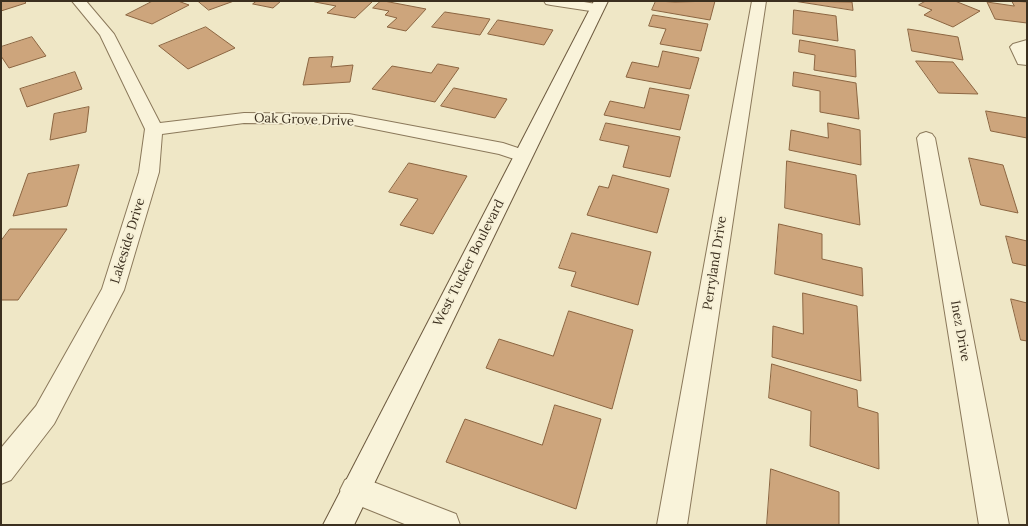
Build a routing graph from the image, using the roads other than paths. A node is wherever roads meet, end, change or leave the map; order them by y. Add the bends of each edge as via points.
1 (551, 1) edge
2 (759, 1) edge
3 (84, 2) edge
4 (599, 5) edge
5 (1027, 45) edge
6 (1024, 61) dead end
7 (154, 129) junction
8 (926, 138) dead end
9 (523, 156) junction
10 (1, 470) edge
11 (355, 490) junction
12 (338, 525) edge
13 (445, 525) edge
14 (672, 525) edge
15 (994, 525) edge

1 - 4 street
2 - 14 street, Perryland Drive
3 - 7 street via 107,34
4 - 9 street, West Tucker Boulevard
5 - 6 street via 1018,47
7 - 9 street, Oak Grove Drive via 244,118 349,119 504,149
7 - 10 street, Lakeside Drive via 149,172 113,290 45,415
8 - 15 street, Inez Drive
9 - 11 street, West Tucker Boulevard
11 - 12 street, West Tucker Boulevard
11 - 13 street

